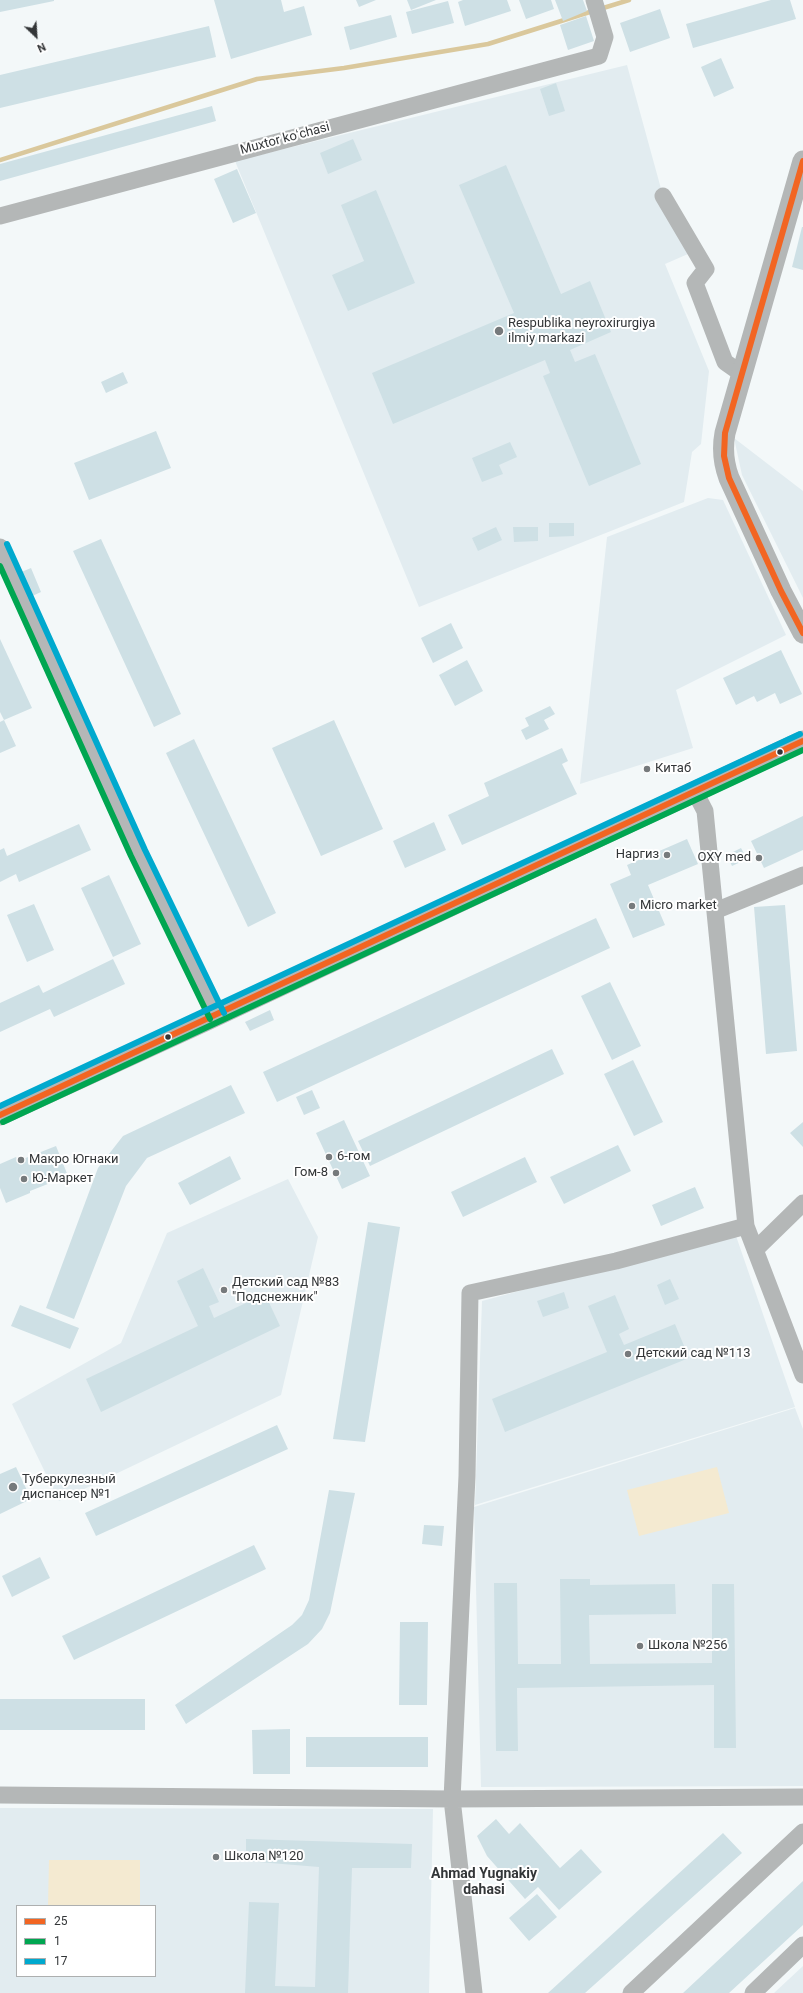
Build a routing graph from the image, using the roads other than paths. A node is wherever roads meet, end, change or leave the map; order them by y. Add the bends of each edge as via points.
1 (594, 0) edge
2 (803, 161) edge
3 (663, 196) dead end
4 (0, 216) edge
5 (742, 374) junction
6 (0, 547) edge
7 (803, 633) edge
8 (803, 741) edge
9 (695, 792) junction
10 (803, 874) edge
11 (715, 911) junction
12 (217, 1016) junction
13 (0, 1115) edge
14 (803, 1203) edge
15 (746, 1226) junction
16 (755, 1250) junction
17 (803, 1375) edge
18 (0, 1795) edge
19 (803, 1798) edge
20 (452, 1799) junction
21 (803, 1832) edge
22 (803, 1945) edge
23 (474, 1993) edge
24 (631, 1993) edge
25 (753, 1993) edge

1 - 4 street, Muxtor koʻchasi via 604,32 599,56
2 - 5 street
3 - 5 street via 706,269 695,283 725,362
5 - 7 street via 725,433 724,463 781,591
6 - 12 street via 138,853
8 - 9 street
9 - 11 street via 705,811
9 - 12 street
10 - 11 street
11 - 15 street
12 - 13 street
14 - 16 street
15 - 16 street
15 - 20 street via 616,1262 470,1292 467,1476
16 - 17 street
18 - 20 street
19 - 20 street
20 - 23 street
21 - 24 street
22 - 25 street

